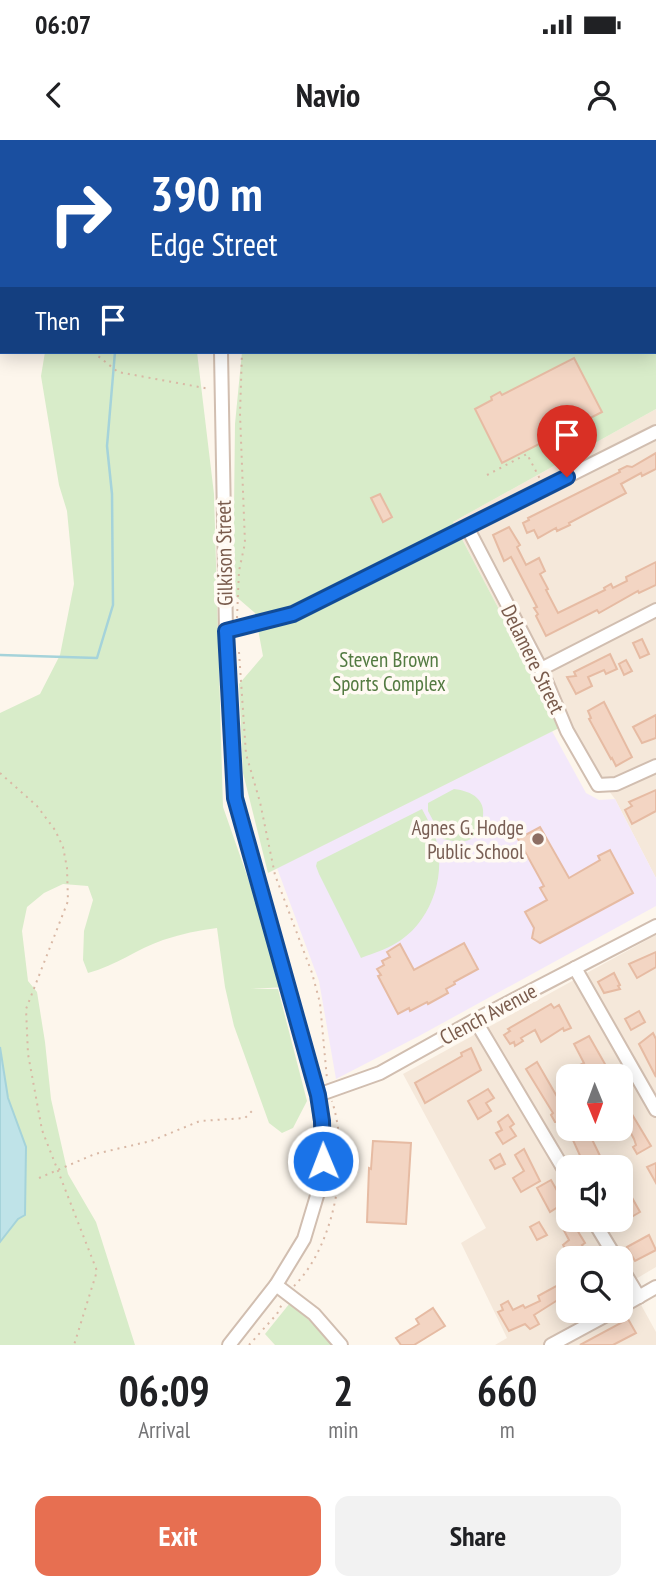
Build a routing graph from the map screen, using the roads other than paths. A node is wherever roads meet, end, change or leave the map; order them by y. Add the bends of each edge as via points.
1 (220, 354) edge
2 (656, 432) edge
3 (467, 527) junction
4 (656, 610) edge
5 (231, 630) junction
6 (541, 669) junction
7 (656, 766) edge
8 (656, 926) edge
9 (575, 968) junction
10 (475, 1020) junction
11 (323, 1093) junction
12 (656, 1110) edge
13 (556, 1156) edge
14 (633, 1287) edge
15 (656, 1287) edge
16 (282, 1289) junction
17 (639, 1297) junction
18 (633, 1300) edge
19 (592, 1323) edge
20 (229, 1345) edge
21 (341, 1345) edge
22 (551, 1345) edge

1 - 5 street, Gilkison Street
2 - 3 street
3 - 5 street via 293,614
3 - 6 street, Delamere Street
4 - 6 street
5 - 11 street, Gilkison Street via 235,798
6 - 7 street, Delamere Street via 567,731 598,785 625,781
8 - 9 street, Clench Avenue
9 - 10 street, Clench Avenue
9 - 12 street
10 - 11 street, Clench Avenue via 380,1073
10 - 13 street
11 - 16 street, Gilkison Street via 321,1182 304,1240
14 - 17 street
15 - 17 street
16 - 20 street, Gilkison Street
16 - 21 street via 321,1321
17 - 18 street
19 - 22 street

